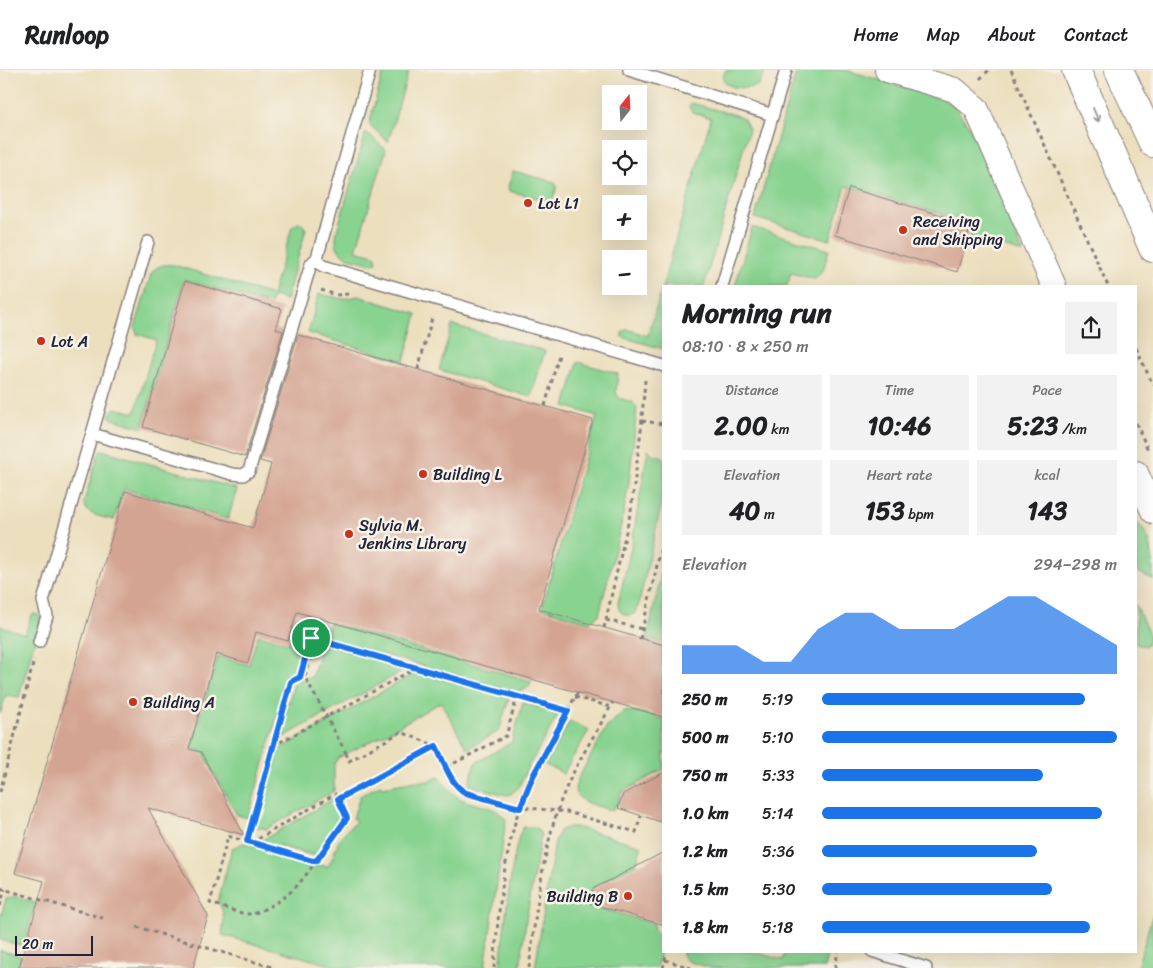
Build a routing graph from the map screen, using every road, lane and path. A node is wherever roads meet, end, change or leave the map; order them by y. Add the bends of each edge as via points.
1 (370, 70) edge
2 (629, 70) edge
3 (786, 70) edge
4 (887, 70) edge
5 (989, 70) edge
6 (1012, 70) edge
7 (1076, 70) edge
8 (1119, 70) edge
9 (1134, 70) edge
10 (980, 79) dead end
11 (1135, 108) junction
12 (773, 115) junction
13 (1153, 142) edge
14 (148, 242) dead end
15 (1153, 248) edge
16 (317, 258) junction
17 (722, 285) edge
18 (1054, 285) edge
19 (1108, 285) edge
20 (433, 315) dead end
21 (1137, 350) edge
22 (560, 352) dead end
23 (662, 365) edge
24 (418, 369) dead end
25 (645, 379) dead end
26 (1153, 385) edge
27 (545, 406) dead end
28 (642, 421) junction
29 (662, 424) edge
30 (1137, 430) edge
31 (92, 434) junction
32 (1143, 464) edge
33 (1147, 508) edge
34 (662, 544) edge
35 (321, 618) dead end
36 (606, 620) junction
37 (604, 628) dead end
38 (642, 630) junction
39 (640, 639) dead end
40 (39, 642) joint
41 (416, 668) junction
42 (578, 692) dead end
43 (517, 697) junction
44 (575, 697) junction
45 (613, 702) dead end
46 (611, 707) junction
47 (568, 711) junction
48 (436, 746) junction
49 (273, 747) junction
50 (447, 768) junction
51 (0, 792) edge
52 (338, 799) junction
53 (520, 808) junction
54 (557, 810) junction
55 (641, 816) dead end
56 (247, 841) junction
57 (251, 843) junction
58 (317, 860) junction
59 (0, 888) edge
60 (5, 889) junction
61 (0, 892) edge
62 (0, 906) edge
63 (104, 918) dead end
64 (137, 927) dead end
65 (667, 953) edge
66 (838, 953) edge
67 (878, 953) edge
68 (665, 960) junction
69 (275, 968) edge
70 (494, 968) edge
71 (529, 968) edge
72 (663, 968) edge
73 (691, 968) edge
74 (835, 968) edge
75 (926, 968) edge

1 - 16 lane
2 - 12 lane
3 - 12 lane
4 - 18 street via 955,90 976,108
5 - 10 path
6 - 19 path
7 -> 15 street
8 - 11 street
9 - 11 street via 1137,84
11 - 13 street
12 - 17 lane
14 - 31 lane
16 - 23 lane via 323,266
16 - 31 lane via 311,264 249,471 243,475 232,474
20 - 24 path
21 - 26 path
22 - 27 path
25 - 28 path
28 - 29 path
28 - 36 path via 631,510
30 - 32 path
31 - 40 lane via 43,601 47,616
32 - 33 street
34 - 38 path
35 - 48 path, bridge via 304,677 349,761 401,732
36 - 37 path
36 - 38 path
38 - 39 path
40 - 51 path
41 - 43 path
41 - 49 path
41 - 49 path via 311,638 300,677 291,682
42 - 44 path
43 - 47 path
43 - 50 path via 506,736
44 - 46 path
44 - 47 path
45 - 46 path
46 - 54 path via 572,776
47 - 53 path via 533,776
48 - 50 path
48 - 52 path
49 - 56 path
50 - 53 path via 454,783 466,793
52 - 57 path via 336,794
52 - 58 path via 347,818
53 - 54 path
53 - 70 path via 502,891
54 - 55 path via 636,832
54 - 71 path via 544,869
56 - 57 path
56 - 58 path via 228,836 210,903 245,913 260,911 281,901
57 - 58 path
59 - 60 path
60 - 61 path
60 - 62 path
60 - 63 path
64 - 69 path
65 - 68 path
66 - 74 path
67 - 75 lane
68 - 72 path
68 - 73 path

